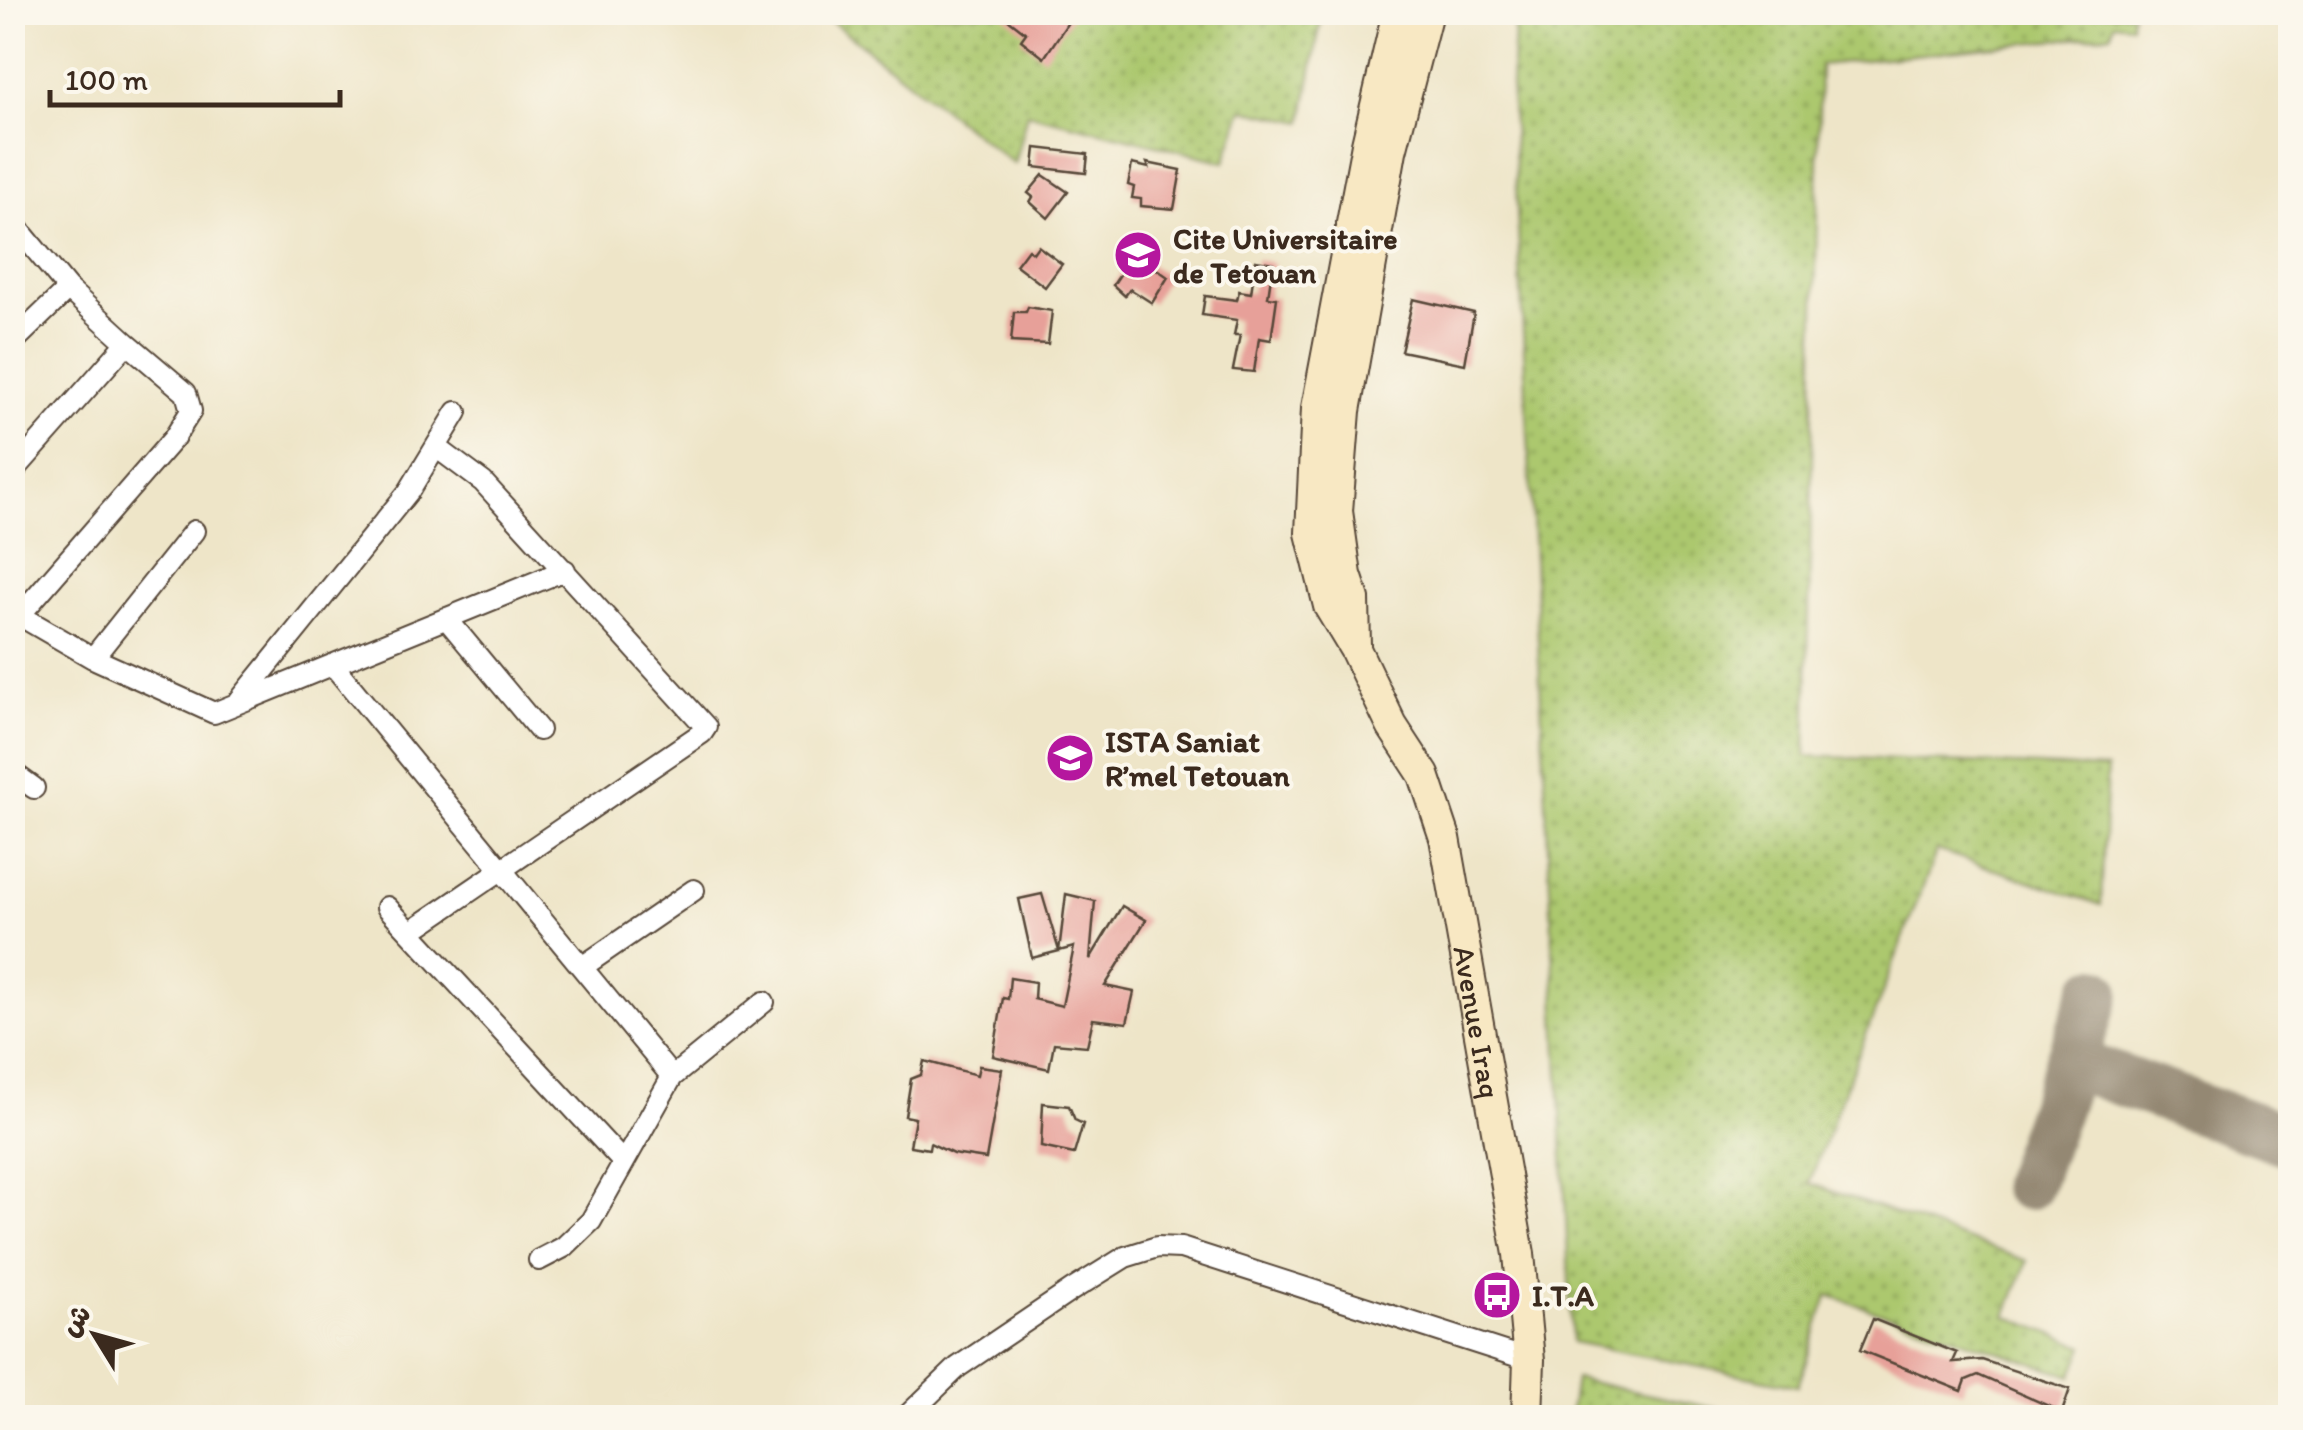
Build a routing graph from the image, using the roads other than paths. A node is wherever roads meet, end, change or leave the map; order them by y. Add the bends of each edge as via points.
1 (1398, 12) edge
2 (1426, 12) edge
3 (12, 222) edge
4 (68, 289) junction
5 (12, 343) edge
6 (128, 343) junction
7 (457, 412) dead end
8 (436, 447) junction
9 (12, 473) edge
10 (194, 531) dead end
11 (565, 570) junction
12 (16, 613) edge
13 (446, 618) junction
14 (1355, 649) junction
15 (93, 658) junction
16 (333, 664) junction
17 (236, 704) junction
18 (539, 730) dead end
19 (12, 772) edge
20 (34, 788) dead end
21 (501, 869) junction
22 (694, 890) dead end
23 (387, 907) dead end
24 (410, 932) junction
25 (582, 967) junction
26 (764, 1002) dead end
27 (672, 1077) junction
28 (623, 1162) junction
29 (539, 1260) dead end
30 (1529, 1360) junction
31 (905, 1418) edge
32 (1527, 1418) edge

1 - 14 street, Avenue Iraq via 1352,220 1312,474 1314,554 1329,606
2 - 14 street, Avenue Iraq via 1391,151 1345,411 1338,510 1354,599
3 - 4 street
4 - 5 street
4 - 6 street
6 - 9 street
6 - 12 street via 186,392 192,410
7 - 8 street
8 - 11 street via 483,482
8 - 17 street via 409,492
10 - 15 street
11 - 13 street
11 - 21 street via 706,727
12 - 15 street
13 - 16 street
13 - 18 street
14 - 30 street, Avenue Iraq via 1424,775 1446,838 1518,1254
15 - 17 street via 204,712
16 - 17 street
16 - 21 street
19 - 20 street
21 - 24 street
21 - 25 street
22 - 25 street
23 - 24 street
24 - 28 street
25 - 27 street
26 - 27 street
27 - 28 street
28 - 29 street via 591,1222
30 - 31 street via 1181,1248 1156,1246 1030,1316 958,1368
30 - 32 street, Avenue Iraq

